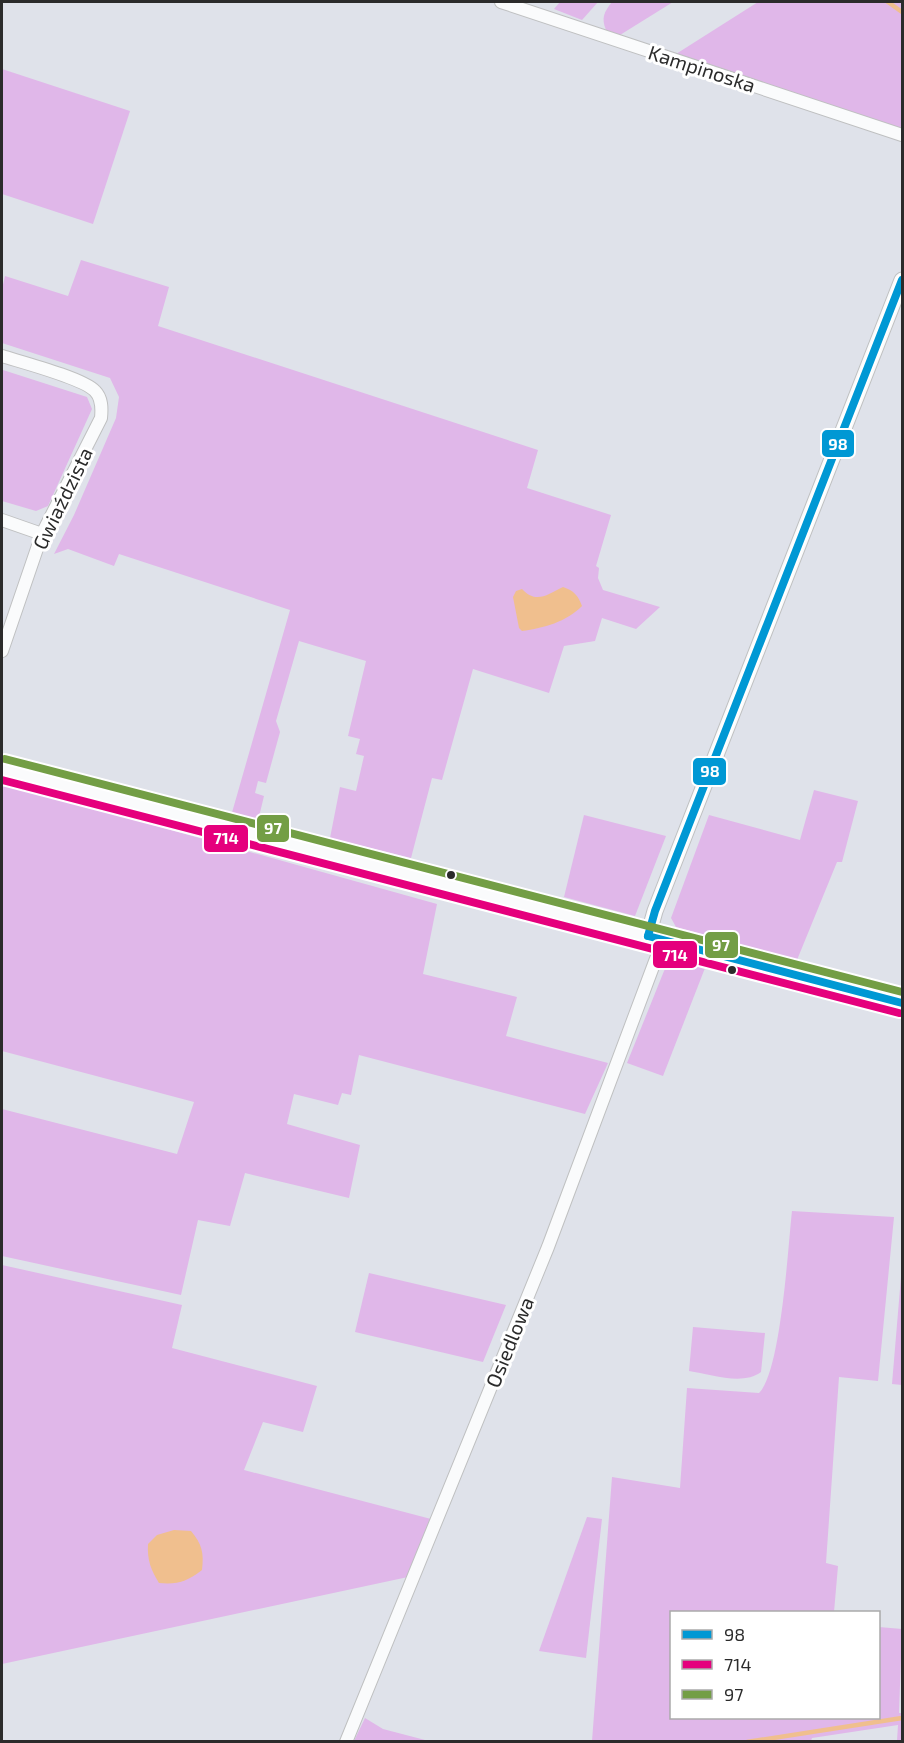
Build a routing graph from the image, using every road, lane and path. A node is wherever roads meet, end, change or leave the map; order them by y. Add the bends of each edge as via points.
1 (501, 2) edge
2 (903, 135) edge
3 (903, 280) edge
4 (2, 356) edge
5 (2, 520) edge
6 (42, 534) junction
7 (2, 651) edge
8 (2, 769) edge
9 (655, 938) junction
10 (903, 1003) edge
11 (346, 1742) edge

1 - 2 street, Kampinoska
3 - 9 street via 655,910
4 - 6 street, Gwiaździsta via 87,384 100,399 101,418
5 - 6 street
6 - 7 street, Gwiaździsta
8 - 9 street
9 - 10 street
9 - 11 street, Osiedlowa via 548,1246

